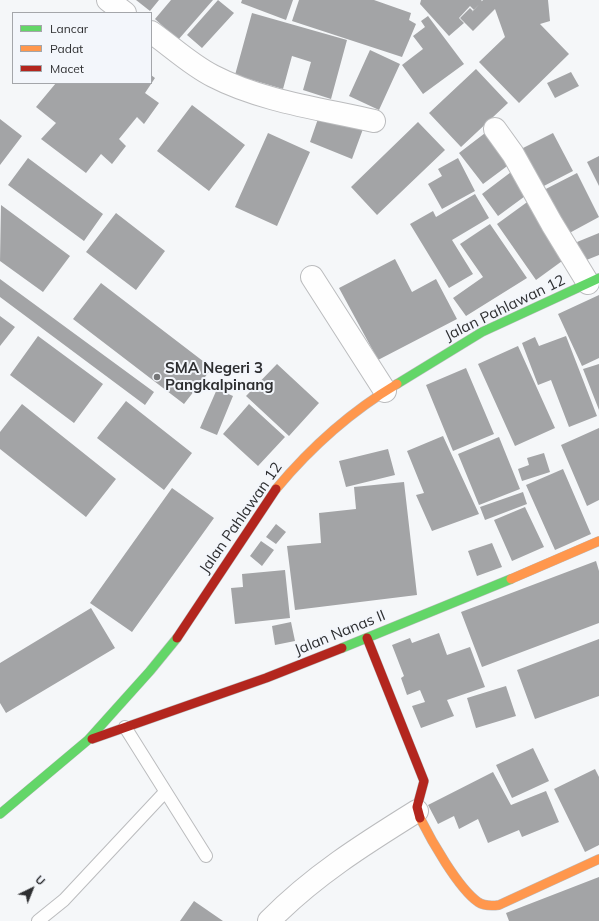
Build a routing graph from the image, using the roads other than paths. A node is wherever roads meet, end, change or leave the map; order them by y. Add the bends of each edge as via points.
1 (108, 0) edge
2 (124, 12) edge
3 (152, 33) edge
4 (374, 121) dead end
5 (495, 129) dead end
6 (312, 277) dead end
7 (594, 281) edge
8 (385, 391) junction
9 (599, 541) edge
10 (366, 638) junction
11 (125, 727) junction
12 (88, 740) junction
13 (166, 792) junction
14 (417, 811) junction
15 (0, 814) edge
16 (206, 856) dead end
17 (599, 859) edge
18 (38, 921) edge
19 (269, 921) edge

1 - 2 street
3 - 4 street via 213,76 235,85 264,96
5 - 7 street via 513,154 552,224
6 - 8 street
7 - 8 street, Jalan Pahlawan 12 via 482,332
8 - 12 street, Jalan Pahlawan 12 via 333,429 300,460 269,497 177,637
9 - 10 street, Jalan Nanas II
10 - 11 street, Jalan Nanas II via 266,678
10 - 14 street via 424,781 424,788 417,802
11 - 12 street, Jalan Nanas II
11 - 13 lane
12 - 15 street, Jalan Pahlawan 12
13 - 16 lane
13 - 18 lane via 64,900
14 - 17 street via 458,880 479,903 488,906 510,901
14 - 19 street via 342,858 303,889

